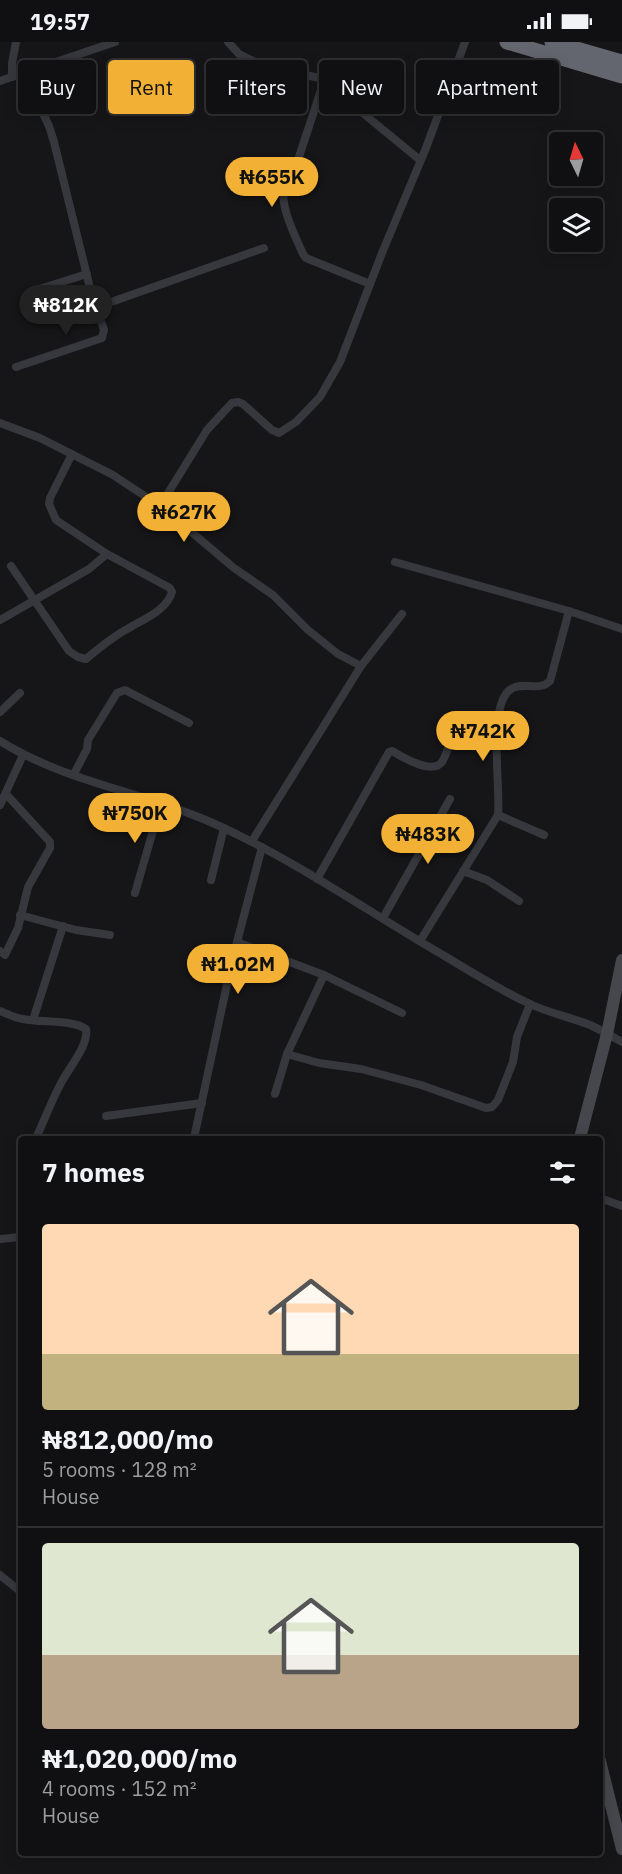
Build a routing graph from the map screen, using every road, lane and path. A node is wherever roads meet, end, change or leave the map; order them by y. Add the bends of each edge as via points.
1 (16, 42) edge
2 (116, 42) edge
3 (228, 42) edge
4 (465, 42) edge
5 (507, 42) edge
6 (552, 42) edge
7 (63, 60) edge
8 (622, 62) edge
9 (18, 75) edge
10 (622, 76) edge
11 (12, 77) junction
12 (319, 78) edge
13 (0, 81) edge
14 (319, 96) edge
15 (43, 114) edge
16 (364, 114) edge
17 (420, 160) junction
18 (264, 248) dead end
19 (87, 274) junction
20 (370, 284) junction
21 (33, 291) dead end
22 (97, 307) junction
23 (16, 367) dead end
24 (0, 423) edge
25 (72, 454) junction
26 (160, 506) junction
27 (107, 554) junction
28 (395, 561) dead end
29 (11, 566) dead end
30 (34, 600) junction
31 (569, 611) junction
32 (402, 614) dead end
33 (0, 620) edge
34 (622, 629) edge
35 (361, 666) junction
36 (20, 693) dead end
37 (0, 712) edge
38 (189, 723) dead end
39 (454, 729) dead end
40 (0, 741) edge
41 (23, 755) junction
42 (74, 774) junction
43 (6, 794) junction
44 (450, 799) dead end
45 (161, 802) junction
46 (0, 805) edge
47 (498, 815) junction
48 (224, 828) junction
49 (544, 835) dead end
50 (252, 841) junction
51 (262, 847) junction
52 (463, 871) junction
53 (317, 879) junction
54 (212, 880) dead end
55 (135, 893) dead end
56 (519, 901) dead end
57 (20, 915) junction
58 (383, 918) junction
59 (63, 926) junction
60 (110, 935) dead end
61 (420, 941) junction
62 (237, 942) junction
63 (2, 955) edge
64 (622, 965) edge
65 (324, 975) junction
66 (530, 1004) junction
67 (0, 1011) edge
68 (402, 1013) dead end
69 (33, 1020) junction
70 (607, 1034) junction
71 (622, 1042) edge
72 (287, 1054) junction
73 (275, 1094) dead end
74 (201, 1103) junction
75 (106, 1116) dead end
76 (37, 1136) edge
77 (194, 1136) edge
78 (581, 1136) edge
79 (603, 1199) edge
80 (622, 1206) edge
81 (18, 1237) edge
82 (0, 1239) edge
83 (0, 1575) edge
84 (18, 1590) edge
85 (603, 1773) edge
86 (622, 1849) edge

1 - 11 street
2 - 7 street
3 - 12 street via 239,54 257,63
4 - 17 street
5 - 10 highway
6 - 8 highway
9 - 11 street
11 - 13 street
14 - 20 street via 283,198 306,258
15 - 19 street via 54,141
16 - 17 street
17 - 20 street
18 - 22 street
19 - 21 street
19 - 22 street
20 - 26 street via 339,362 320,397 279,433 243,404 232,403 207,430
22 - 23 street via 104,330 102,338
24 - 25 street
25 - 26 street
25 - 27 street via 50,498 52,513 56,520
26 - 35 street via 273,596 338,654
27 - 30 street via 89,569
27 - 30 street via 170,588 171,597 151,617 128,628 86,659 69,651
28 - 31 street
29 - 30 street
30 - 33 street
31 - 34 street
31 - 47 street via 550,681 542,686 511,688 502,699 496,757
32 - 35 street
35 - 50 street
36 - 37 street
38 - 42 street via 121,691 88,740
39 - 53 street via 442,762 436,766 418,764 388,752
40 - 41 street
41 - 42 street
41 - 43 street
42 - 45 street
43 - 46 street
43 - 57 street via 50,842 27,887
44 - 58 street
45 - 48 street
45 - 55 street
47 - 49 street
47 - 52 street
48 - 50 street
48 - 54 street
50 - 51 street
51 - 53 street
51 - 62 street
52 - 56 street via 487,880
52 - 61 street
53 - 58 street
57 - 59 street
57 - 63 street via 18,928
58 - 61 street
59 - 60 street
59 - 69 street
61 - 66 street
62 - 65 street
62 - 74 street
64 - 70 street
65 - 68 street
65 - 72 street
66 - 70 street
66 - 72 street via 517,1036 513,1062 492,1107 371,1072
67 - 69 street
69 - 76 street via 83,1027 87,1035
70 - 71 street
70 - 78 street
72 - 73 street
74 - 75 street
74 - 77 street
79 - 80 street
81 - 82 street
83 - 84 street
85 - 86 street

